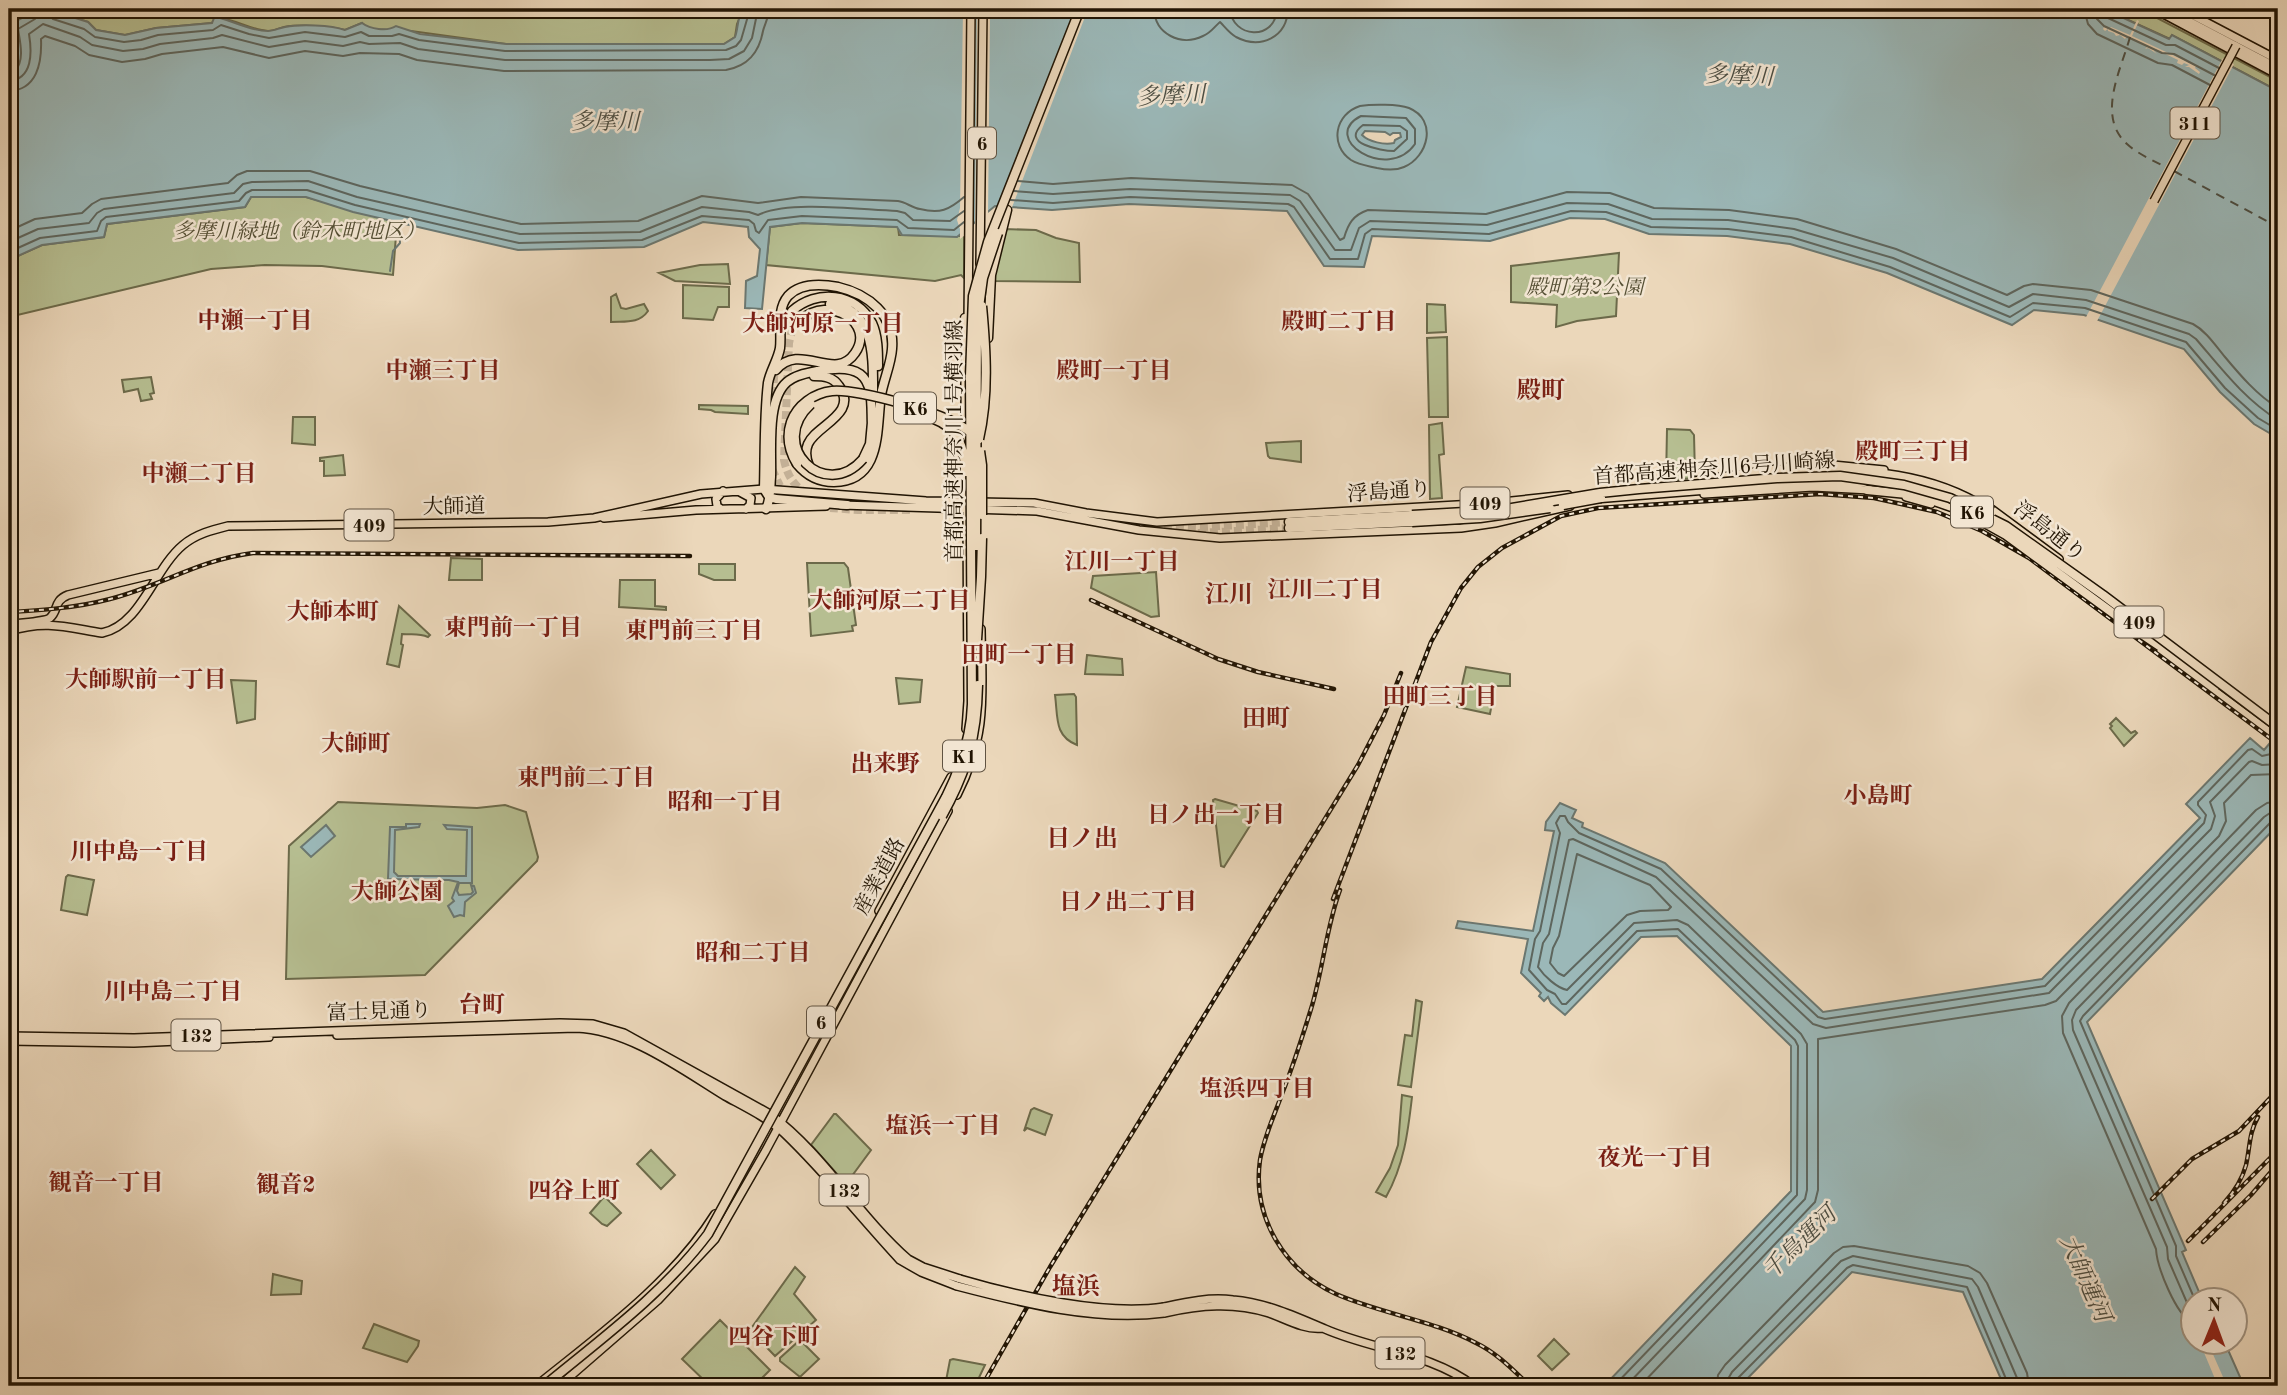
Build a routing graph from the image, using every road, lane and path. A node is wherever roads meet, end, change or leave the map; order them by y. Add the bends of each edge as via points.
1 (971, 9) edge
2 (983, 9) edge
3 (1080, 9) edge
4 (1086, 9) edge
5 (2154, 9) edge
6 (2165, 9) edge
7 (2181, 9) edge
8 (2236, 46) junction
9 (2278, 60) edge
10 (2278, 68) edge
11 (2278, 75) edge
12 (2154, 201) dead end
13 (1007, 210) junction
14 (983, 257) junction
15 (981, 278) junction
16 (776, 400) junction
17 (767, 407) junction
18 (980, 423) junction
19 (875, 429) junction
20 (874, 454) junction
21 (1772, 470) junction
22 (967, 487) junction
23 (1867, 490) junction
24 (726, 491) junction
25 (770, 491) junction
26 (847, 505) junction
27 (967, 505) junction
28 (979, 505) junction
29 (721, 509) junction
30 (746, 509) junction
31 (766, 509) junction
32 (600, 517) junction
33 (971, 566) junction
34 (159, 573) junction
35 (2104, 595) junction
36 (9, 625) edge
37 (9, 631) edge
38 (977, 640) junction
39 (2223, 689) junction
40 (2277, 731) edge
41 (9, 1039) edge
42 (768, 1117) junction
43 (779, 1125) junction
44 (536, 1386) edge
45 (544, 1386) edge
46 (551, 1386) edge
47 (559, 1386) edge
48 (1474, 1386) edge

1 - 22 main road, 産業道路 / 6
2 - 15 main road, 6, bridge
3 - 14 highway, 首都高速神奈川1号横羽線 / K1, bridge
4 - 13 highway, 首都高速神奈川1号横羽線 / K1
5 - 11 main road
6 - 8 main road
7 - 9 main road
8 - 10 main road
8 - 12 main road, 311, bridge
13 - 15 highway, 首都高速神奈川1号横羽線 / K1, bridge
13 - 18 highway, bridge via 992,275 988,411
14 - 22 highway, bridge via 965,318
14 - 33 highway, 首都高速神奈川1号横羽線 / K1, bridge via 971,314
15 - 18 main road, 産業道路 / 6
15 - 38 highway, 首都高速神奈川1号横羽線 / K1, bridge via 976,338
16 - 19 highway via 786,383 799,376 853,370 869,386
16 - 20 highway via 790,383 808,377 827,377 840,387 840,411 813,436 807,448 808,464 820,477 836,480 852,475
16 - 25 highway
17 - 19 highway via 784,302 801,288 839,288 872,302 891,332 891,354
17 - 19 highway, K6 via 773,374 783,362 799,358 840,364 858,349 858,328 842,314 821,309 797,316 807,301 831,296 850,302 868,317 875,331
17 - 25 highway
18 - 28 main road, 産業道路 / 6
19 - 20 highway, K6
19 - 33 highway, K6, bridge via 863,459 851,470 834,475 807,465 794,438 804,410 825,397 849,396 950,427 964,454
20 - 38 highway, K6, bridge via 858,474 839,482 818,480 797,464 788,441 791,422 804,403 843,390 946,418 967,430 978,445 982,465
21 - 28 main road, 浮島通り / 409 via 1510,502 1205,520 1142,521 1045,504
21 - 35 highway, bridge via 1870,472 1951,490 2008,523
21 - 40 main road, 浮島通り / 409 via 1858,466 1926,480 1964,494 2020,529
22 - 27 main road, 産業道路 / 6
23 - 28 main road, 浮島通り / 409 via 1796,488 1636,498 1461,528 1234,538 1139,530
23 - 39 highway, bridge via 1917,495 1963,511 2006,534
23 - 40 main road, 浮島通り / 409 via 1957,513 2027,548 2108,612
24 - 25 main road, 大師道 / 409
24 - 29 main road via 716,499
24 - 30 main road via 751,498
24 - 32 main road, 大師道 / 409
25 - 26 highway
25 - 27 main road, 大師道 / 409
25 - 31 highway
26 - 27 main road, 大師道 / 409
26 - 31 main road, 大師道 / 409
27 - 28 main road, 浮島通り / 409
27 - 42 main road, 産業道路 / 6 via 968,701 959,758
28 - 43 main road, 産業道路 / 6 via 982,707 974,755
29 - 30 main road, 大師道 / 409
29 - 32 main road, 大師道 / 409
30 - 31 main road, 大師道 / 409
32 - 34 main road, 大師道 / 409 via 548,522 228,526 192,539
33 - 45 highway, 首都高速神奈川1号横羽線 / K1, bridge via 971,719 963,759 951,787 708,1234 656,1293
34 - 36 main road via 68,595 46,620
34 - 37 main road, 大師道 / 409 via 132,613 102,633 42,625
35 - 39 highway, 首都高速神奈川6号川崎線 / K6, bridge via 1979,511 1927,491 1857,477 1681,485 1480,512 1289,525 1480,518 1610,497 1821,481 1888,485 1948,501 2004,529
35 - 40 highway, 首都高速神奈川6号川崎線 / K6, bridge
38 - 46 highway, 首都高速神奈川1号横羽線 / K1, bridge via 976,726 962,777 725,1215 672,1284
39 - 40 highway, 首都高速神奈川6号川崎線 / K6, bridge
41 - 42 main road, 富士見通り / 132 via 134,1043 593,1029 638,1045
42 - 43 main road, 132
42 - 44 main road, 産業道路 / 6 via 707,1227 676,1266
43 - 47 main road, 産業道路 / 6 via 715,1239 658,1300
43 - 48 main road, 132, bridge via 900,1260 921,1272 1014,1301 1116,1315 1232,1305 1431,1363

